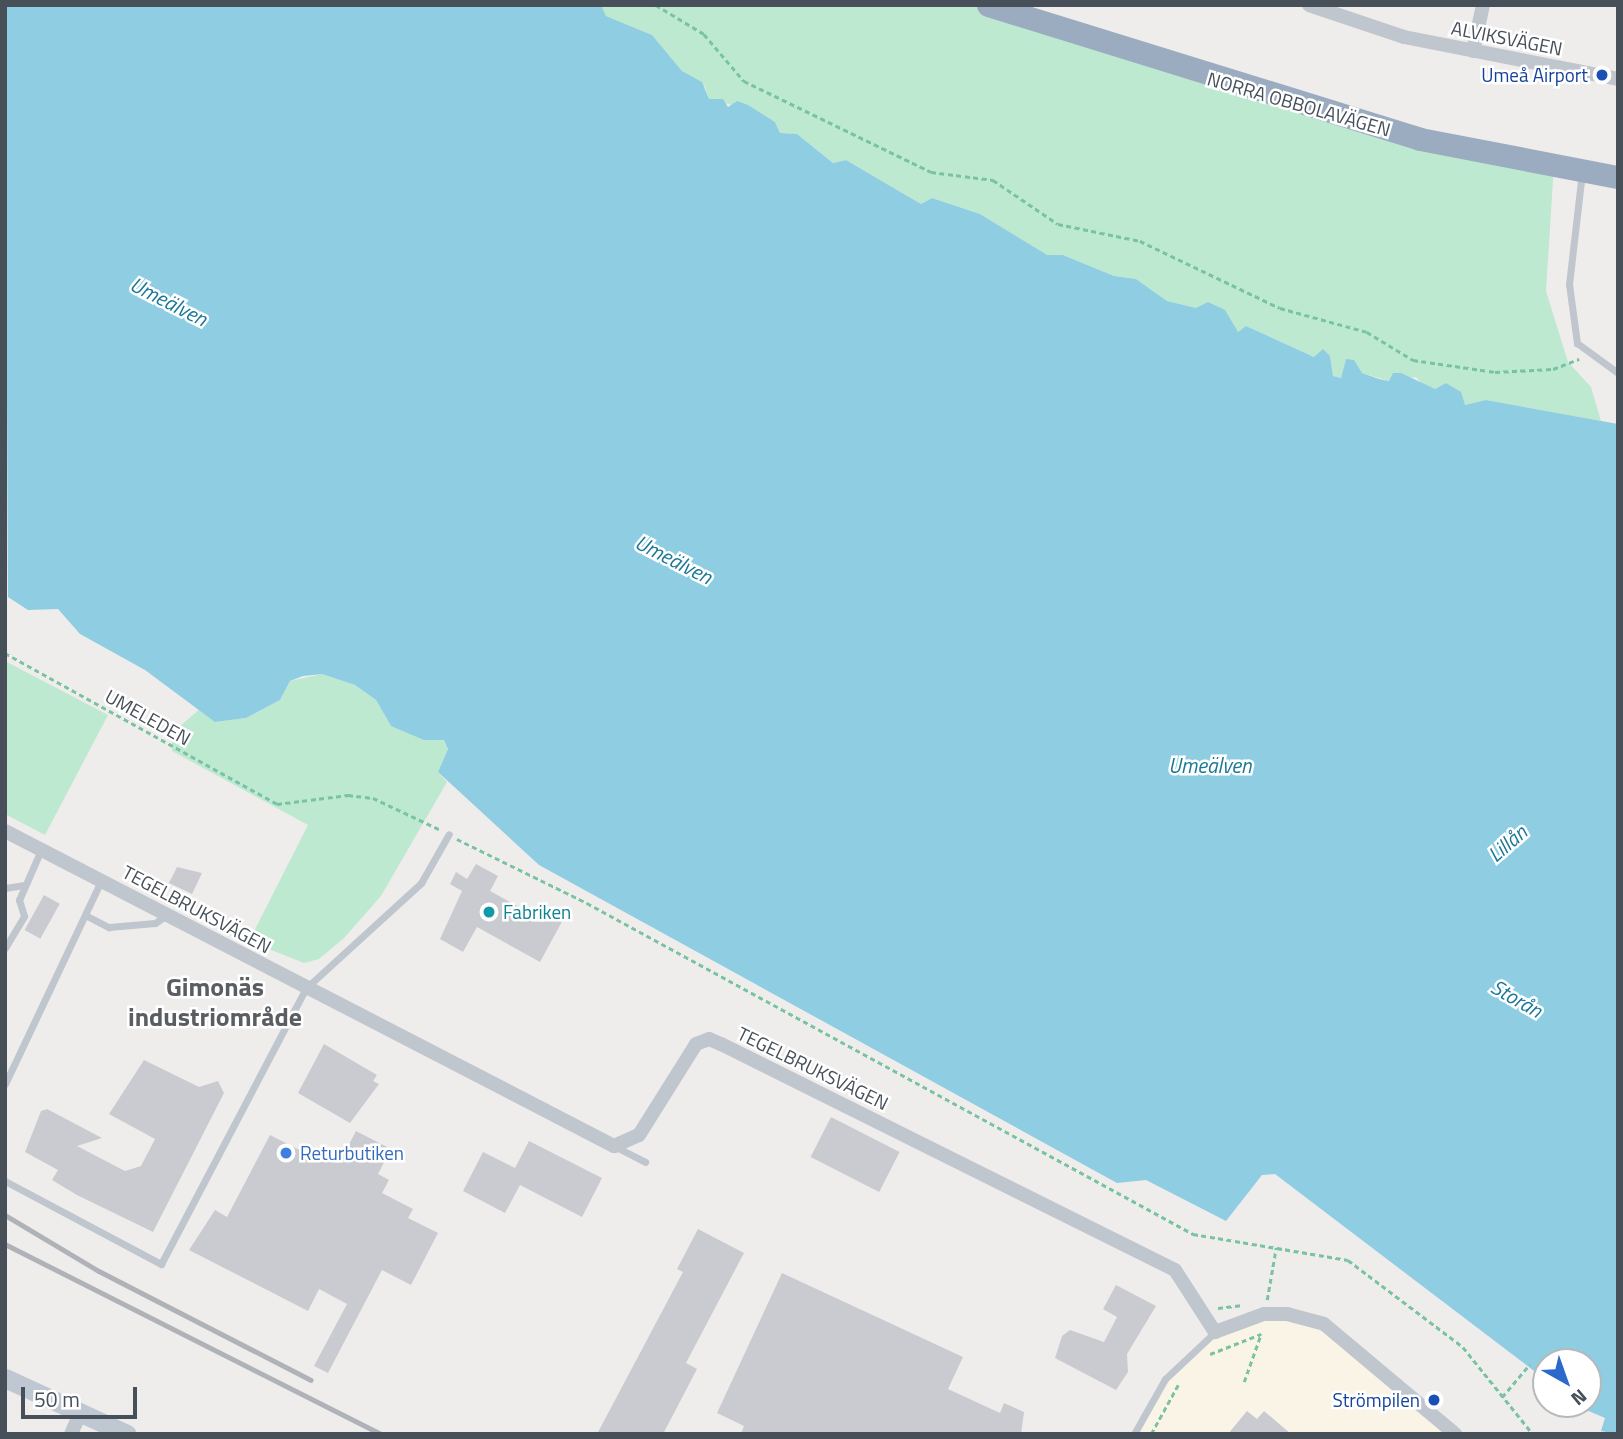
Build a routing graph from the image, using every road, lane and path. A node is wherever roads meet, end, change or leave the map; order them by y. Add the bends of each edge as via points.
1 (656, 5) edge
2 (988, 5) edge
3 (1309, 5) edge
4 (1483, 5) edge
5 (1473, 51) junction
6 (1618, 79) edge
7 (1583, 170) junction
8 (1618, 177) edge
9 (1593, 356) junction
10 (1618, 373) edge
11 (5, 653) edge
12 (5, 831) edge
13 (449, 834) junction
14 (41, 850) junction
15 (101, 881) junction
16 (25, 885) junction
17 (5, 888) edge
18 (85, 915) junction
19 (167, 915) junction
20 (5, 948) edge
21 (306, 988) junction
22 (5, 1084) edge
23 (614, 1146) junction
24 (645, 1161) dead end
25 (5, 1181) edge
26 (1276, 1248) junction
27 (1251, 1305) dead end
28 (1262, 1309) junction
29 (1204, 1312) junction
30 (1215, 1332) junction
31 (1261, 1334) junction
32 (1199, 1361) dead end
33 (1530, 1364) dead end
34 (5, 1378) edge
35 (1179, 1382) dead end
36 (1244, 1382) dead end
37 (1502, 1397) junction
38 (80, 1414) junction
39 (71, 1434) edge
40 (127, 1434) edge
41 (1134, 1434) edge
42 (1151, 1434) edge
43 (1455, 1434) edge
44 (1533, 1434) edge

1 - 9 path via 704,34 744,81 931,172 993,180 1058,224 1140,240 1280,308 1367,332 1413,360 1495,372 1553,369
2 - 7 highway, NORRA OBBOLAVÄGEN via 1420,139
3 - 5 street, ALVIKSVÄGEN via 1404,37
4 - 5 street
5 - 6 street, ALVIKSVÄGEN
7 - 8 highway, NORRA OBBOLAVÄGEN
7 - 9 lane via 1569,284 1577,342
9 - 10 lane
11 - 13 path, UMELEDEN via 277,804 348,794 373,797
12 - 14 street, TEGELBRUKSVÄGEN
13 - 21 lane via 421,883
13 - 26 path via 587,903 1169,1222 1193,1234
14 - 15 street, TEGELBRUKSVÄGEN
14 - 16 lane
15 - 18 lane
15 - 19 street, TEGELBRUKSVÄGEN
16 - 17 lane
16 - 20 lane via 19,900 24,916
18 - 19 lane via 108,927 155,923
18 - 22 lane
19 - 21 street, TEGELBRUKSVÄGEN
21 - 23 street, TEGELBRUKSVÄGEN
21 - 25 lane via 161,1264
23 - 24 lane
23 - 29 street, TEGELBRUKSVÄGEN via 639,1135 685,1054 709,1040 1175,1270
26 - 28 path via 1267,1303
26 - 37 path via 1348,1260 1463,1347
27 - 29 path
28 - 30 street
28 - 31 path
28 - 43 street via 1324,1324
29 - 30 street, TEGELBRUKSVÄGEN
30 - 41 lane via 1166,1379
31 - 32 path
31 - 36 path
33 - 37 path
34 - 38 main road
35 - 42 path
37 - 44 path
38 - 39 street
38 - 40 main road

